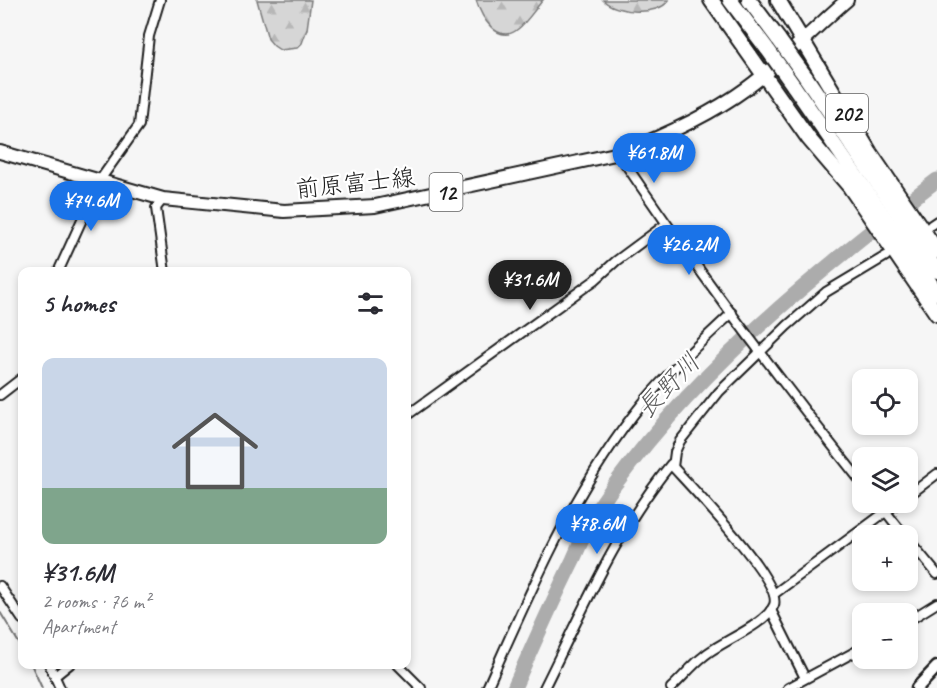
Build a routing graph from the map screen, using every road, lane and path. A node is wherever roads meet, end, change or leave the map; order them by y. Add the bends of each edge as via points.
1 (160, 0) edge
2 (711, 0) edge
3 (730, 0) edge
4 (749, 0) edge
5 (778, 0) edge
6 (847, 0) edge
7 (803, 39) junction
8 (764, 74) junction
9 (0, 152) edge
10 (620, 153) junction
11 (100, 180) junction
12 (878, 195) junction
13 (163, 199) junction
14 (666, 224) junction
15 (913, 229) edge
16 (937, 251) edge
17 (886, 256) dead end
18 (60, 267) edge
19 (164, 267) edge
20 (937, 271) edge
21 (937, 293) edge
22 (732, 313) junction
23 (937, 314) edge
24 (761, 351) junction
25 (18, 381) edge
26 (0, 395) edge
27 (411, 412) edge
28 (673, 467) junction
29 (852, 470) edge
30 (937, 474) edge
31 (918, 488) edge
32 (885, 513) edge
33 (887, 513) edge
34 (896, 525) edge
35 (918, 551) edge
36 (937, 574) edge
37 (0, 586) edge
38 (774, 594) junction
39 (937, 603) edge
40 (771, 609) junction
41 (18, 613) edge
42 (918, 615) edge
43 (852, 653) edge
44 (937, 667) edge
45 (52, 669) edge
46 (64, 669) edge
47 (401, 669) edge
48 (55, 676) junction
49 (805, 678) junction
50 (416, 687) edge
51 (60, 688) edge
52 (487, 688) edge
53 (544, 688) edge
54 (671, 688) edge
55 (788, 688) edge
56 (916, 688) edge

1 - 11 street via 149,36 139,125
2 - 8 highway, 202
3 - 12 highway, bridge
4 - 12 highway, bridge via 805,76
5 - 7 highway, 202
6 - 7 main road, 前原富士線 / 12
7 - 8 main road, 前原富士線 / 12
7 - 12 highway, 202
8 - 10 main road, 前原富士線 / 12 via 713,110
8 - 12 highway, 202 via 809,139 850,187
9 - 11 main road, 前原富士線 / 12
10 - 13 main road, 前原富士線 / 12 via 375,206 284,211
10 - 14 street
11 - 13 main road, 前原富士線 / 12
11 - 18 street
12 - 15 highway, 202
12 - 15 highway, 202
13 - 19 street via 156,208
14 - 22 street
14 - 27 street
15 - 16 highway, 202
15 - 20 highway
15 - 21 highway
15 - 23 highway, 202
17 - 24 street via 826,292
22 - 24 street
22 - 52 street via 642,404 600,464 541,570
24 - 28 street via 719,392 680,441
24 - 29 street
25 - 26 street
28 - 38 street via 751,557
28 - 53 street via 671,464 653,486 611,556
30 - 31 street
32 - 38 street
33 - 34 street
35 - 36 street
37 - 41 street
38 - 40 street
39 - 42 street
40 - 49 street
40 - 54 street via 752,628 705,655
43 - 49 street
44 - 56 main road
45 - 48 street
46 - 48 street
47 - 50 street
48 - 51 street
49 - 55 street

